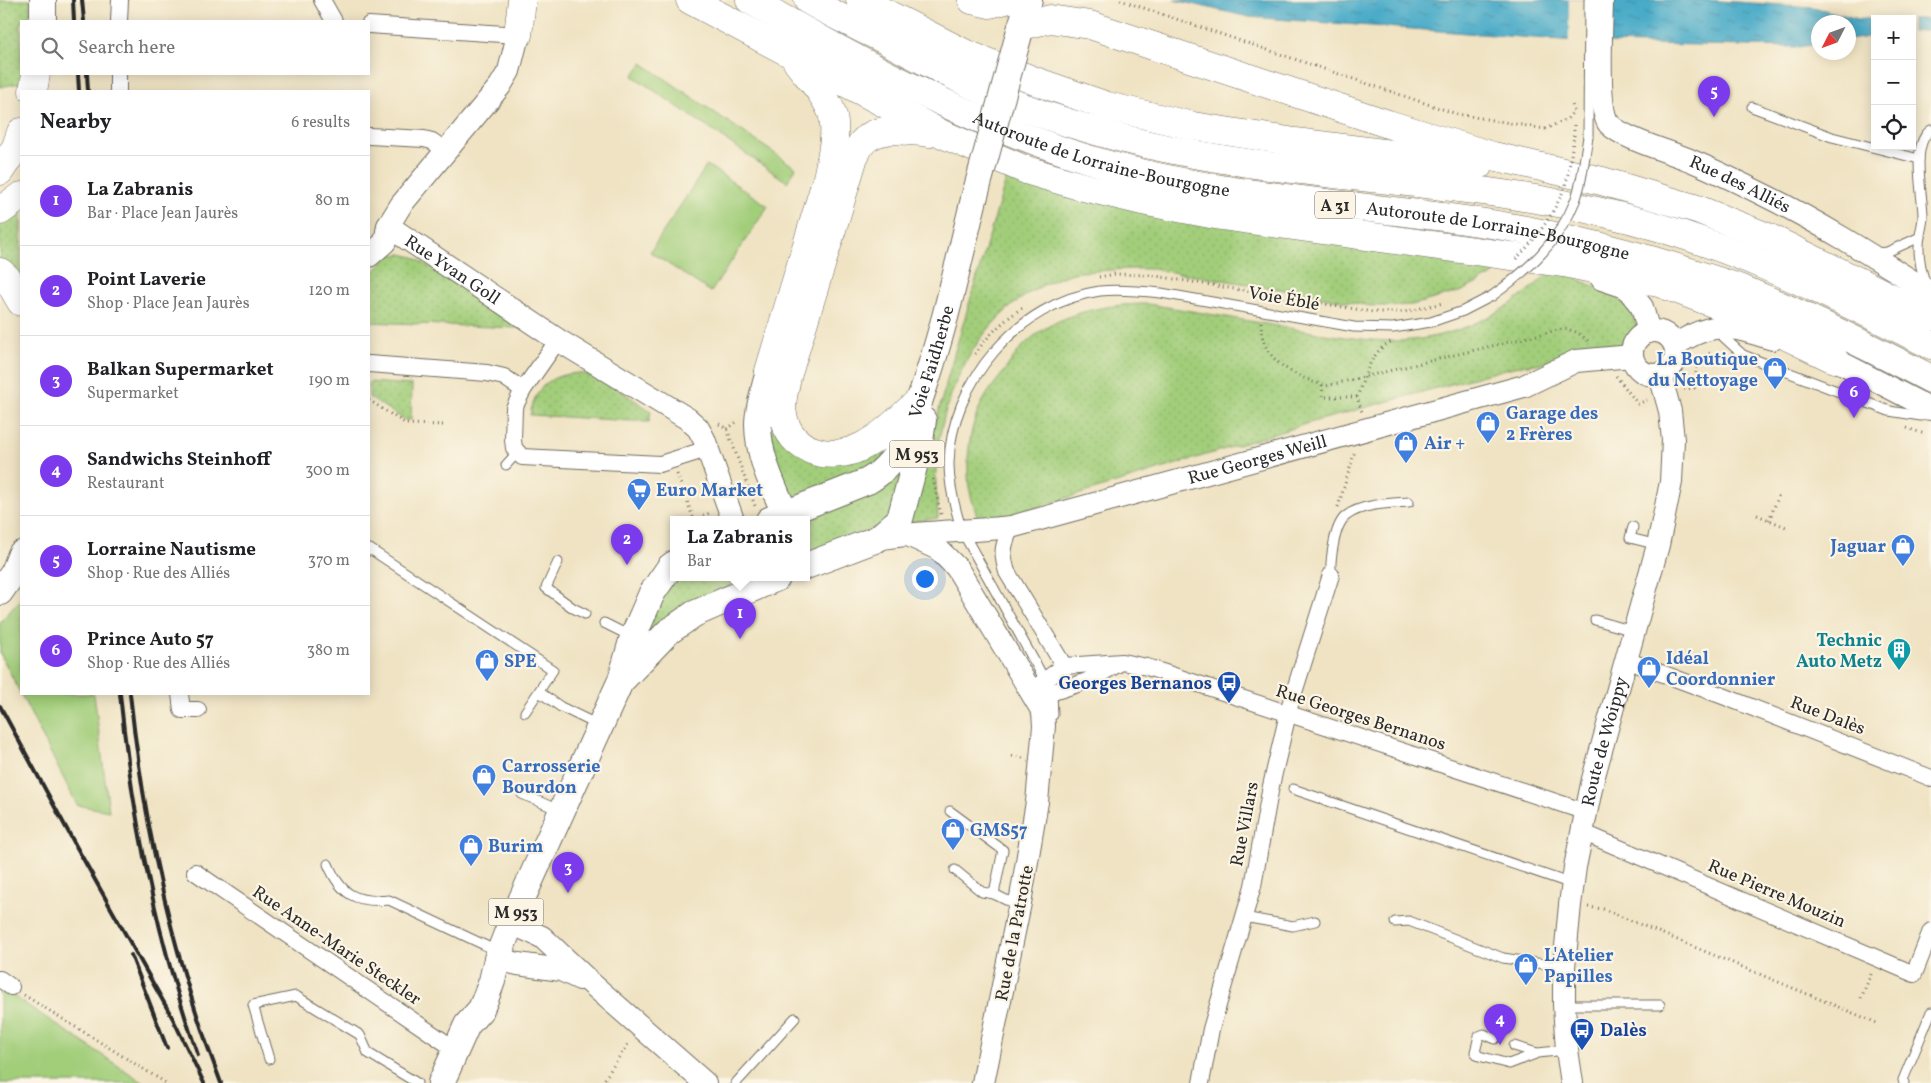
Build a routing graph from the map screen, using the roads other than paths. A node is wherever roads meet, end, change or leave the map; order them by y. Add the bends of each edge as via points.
1 (43, 0) edge
2 (120, 0) edge
3 (322, 0) edge
4 (522, 0) edge
5 (690, 0) edge
6 (750, 0) edge
7 (808, 0) edge
8 (860, 0) edge
9 (972, 0) edge
10 (1006, 0) edge
11 (1029, 0) edge
12 (1589, 0) edge
13 (1602, 0) edge
14 (44, 20) edge
15 (119, 20) edge
16 (333, 20) edge
17 (370, 25) edge
18 (1020, 30) junction
19 (518, 35) junction
20 (1595, 50) junction
21 (794, 56) junction
22 (36, 75) edge
23 (43, 75) edge
24 (118, 75) edge
25 (33, 90) edge
26 (43, 90) edge
27 (118, 90) edge
28 (1752, 107) dead end
29 (1931, 130) edge
30 (942, 134) junction
31 (20, 135) edge
32 (370, 136) edge
33 (446, 151) junction
34 (1919, 158) junction
35 (0, 171) edge
36 (1602, 181) junction
37 (20, 197) edge
38 (0, 211) edge
39 (388, 226) junction
40 (1920, 236) junction
41 (1866, 253) junction
42 (370, 255) edge
43 (1569, 264) junction
44 (0, 272) edge
45 (20, 300) edge
46 (1930, 300) edge
47 (1712, 327) junction
48 (1649, 332) junction
49 (558, 340) junction
50 (1675, 345) junction
51 (1931, 345) edge
52 (1632, 356) junction
53 (934, 358) junction
54 (1834, 359) junction
55 (370, 364) edge
56 (769, 371) joint
57 (1931, 379) edge
58 (1663, 384) junction
59 (523, 390) junction
60 (918, 402) junction
61 (1931, 409) edge
62 (1931, 414) edge
63 (707, 449) junction
64 (1410, 502) dead end
65 (732, 516) edge
66 (780, 516) edge
67 (786, 516) edge
68 (1011, 527) junction
69 (1633, 527) dead end
70 (952, 531) junction
71 (906, 534) junction
72 (877, 539) junction
73 (1658, 545) junction
74 (370, 549) edge
75 (20, 557) edge
76 (558, 562) dead end
77 (810, 564) edge
78 (670, 567) edge
79 (1331, 574) joint
80 (20, 576) edge
81 (762, 581) edge
82 (0, 594) edge
83 (585, 614) dead end
84 (1595, 620) dead end
85 (604, 623) dead end
86 (1634, 631) junction
87 (633, 637) junction
88 (1626, 660) junction
89 (1122, 662) junction
90 (1064, 666) junction
91 (621, 680) junction
92 (1041, 691) junction
93 (538, 692) junction
94 (180, 695) edge
95 (198, 710) dead end
96 (525, 712) dead end
97 (1289, 714) junction
98 (601, 726) junction
99 (1931, 778) edge
100 (1293, 789) dead end
101 (522, 794) dead end
102 (561, 811) junction
103 (950, 812) dead end
104 (1584, 822) junction
105 (328, 864) dead end
106 (955, 870) dead end
107 (195, 872) dead end
108 (994, 894) junction
109 (1571, 894) junction
110 (1020, 904) junction
111 (1244, 918) junction
112 (1315, 921) dead end
113 (1395, 922) dead end
114 (512, 923) junction
115 (1931, 931) edge
116 (498, 956) junction
117 (1017, 965) dead end
118 (1564, 967) junction
119 (592, 985) junction
120 (1564, 1005) junction
121 (1660, 1005) dead end
122 (795, 1018) dead end
123 (1930, 1018) edge
124 (1495, 1039) dead end
125 (1514, 1046) dead end
126 (456, 1050) junction
127 (1567, 1050) junction
128 (1538, 1053) junction
129 (269, 1059) dead end
130 (417, 1083) edge
131 (441, 1083) edge
132 (705, 1083) edge
133 (736, 1083) edge
134 (983, 1083) edge
135 (1201, 1083) edge
136 (1572, 1083) edge
137 (1904, 1083) edge

1 - 14 main road
2 - 15 street
3 - 16 street
4 - 19 highway
5 - 21 highway
6 - 57 highway, Autoroute de Lorraine-Bourgogne / A 31 via 926,95 1090,160 1229,190 1530,231 1632,253 1741,288
7 - 51 highway, Autoroute de Lorraine-Bourgogne / A 31 via 951,75 995,96 1053,117 1141,143 1236,160 1533,198 1602,212 1677,232 1744,256
8 - 36 highway via 964,52 1035,82 1107,106 1193,126 1295,142
9 - 10 highway via 990,4
11 - 18 main road, M 953
12 - 20 lane, Voie Éblé
13 - 20 main road, Rue des Alliés
17 - 19 street
18 - 36 highway via 1050,19 1090,25 1493,156
18 - 53 main road, Voie Faidherbe / M 953, bridge
19 - 33 main road, Rue Yvan Goll via 509,71 500,86
20 - 41 main road, Rue des Alliés via 1604,116 1622,134 1691,160 1766,196
20 - 70 lane, Voie Éblé, bridge via 1588,137 1577,193 1562,226 1547,248 1528,268 1492,296 1431,322 1393,328 1354,326 1130,290 1099,291 1052,307 1015,331 982,366 958,411 949,463 954,507
21 - 30 highway
21 - 56 highway via 822,94 832,114 834,149
22 - 25 highway
23 - 26 main road
24 - 27 street
28 - 34 lane via 1832,137
29 - 34 lane
30 - 43 highway via 1026,170 1142,202 1221,216
30 - 60 highway via 879,131 862,142 854,157 788,377 782,414 795,440 806,449 839,454 860,447 882,434
31 - 35 highway
32 - 33 street via 424,139
33 - 39 main road, Rue Yvan Goll via 401,205
34 - 40 lane via 1923,216
36 - 46 highway via 1697,209
37 - 38 highway
39 - 42 main road via 385,242
39 - 49 main road, Rue Yvan Goll
40 - 41 lane via 1887,252
40 - 46 lane via 1919,262
41 - 46 main road, Rue des Alliés
43 - 48 main road via 1626,287 1642,307
43 - 54 highway via 1659,284 1739,313
44 - 45 highway
47 - 50 main road via 1691,334
47 - 54 main road via 1732,328
47 - 62 lane via 1743,355 1889,411 1921,416
48 - 50 main road via 1667,335
48 - 52 main road via 1634,344
49 - 59 street
49 - 63 main road, Rue Yvan Goll via 688,419 698,428
50 - 58 main road via 1676,357
52 - 58 main road via 1639,370
52 - 68 main road, Rue Georges Weill via 1576,361 1524,386 1356,423
53 - 60 main road, Voie Faidherbe / M 953
53 - 72 main road, M 953 via 919,448 900,519
54 - 61 main road
55 - 59 street via 487,373 504,377
56 - 66 main road, M 953 via 758,423 760,444
58 - 73 main road, Route de Woippy via 1670,411 1673,462
59 - 63 street via 514,408 512,459 522,456 660,464
60 - 67 main road, Voie Faidherbe / M 953 via 906,438 879,474
63 - 65 main road, Rue Yvan Goll
64 - 79 lane via 1382,504 1345,516 1330,558
68 - 70 main road, Rue Georges Weill
68 - 90 street via 1003,546 1007,572
69 - 73 lane via 1630,538
70 - 71 main road, Rue Georges Weill
70 - 92 lane, Rue de la Patrotte
71 - 72 main road, Rue Georges Weill
71 - 92 main road, Rue de la Patrotte via 938,549 957,568
72 - 77 main road, M 953
73 - 86 main road, Route de Woippy
74 - 93 lane via 553,670
75 - 82 main road
76 - 83 lane via 546,588
78 - 87 main road, M 953 via 652,594
79 - 97 street, Rue Villars
80 - 82 main road
81 - 91 main road, M 953 via 694,614 668,632
84 - 86 lane
85 - 87 lane
86 - 88 main road, Route de Woippy
87 - 91 main road, M 953
88 - 99 street, Rue Dalès
88 - 104 main road, Route de Woippy
89 - 90 street, Rue Georges Bernanos
89 - 92 street via 1087,681
89 - 97 street, Rue Georges Bernanos via 1147,667
90 - 92 street
91 - 98 main road, M 953
92 - 110 main road, Rue de la Patrotte via 1044,726 1037,802
92 - 117 lane, Rue de la Patrotte via 1053,716 1037,859
93 - 96 lane
93 - 98 lane
94 - 95 street via 182,710
97 - 104 street, Rue Georges Bernanos
97 - 111 street, Rue Villars
98 - 102 main road, M 953
100 - 109 lane
101 - 102 lane
102 - 114 main road, M 953
103 - 108 lane via 1003,850
104 - 109 main road, Route de Woippy
104 - 115 street, Rue Pierre Mouzin via 1914,974
105 - 116 lane via 336,882 352,896 372,902 389,900
106 - 108 lane via 982,892
107 - 126 street, Rue Anne-Marie Steckler
108 - 110 lane
109 - 118 main road, Route de Woippy
110 - 134 main road, Rue de la Patrotte
111 - 112 lane via 1293,926
111 - 135 street, Rue Villars via 1212,1029
113 - 118 lane via 1409,921 1503,958
114 - 116 main road, M 953
114 - 119 main road via 542,937
116 - 119 main road via 518,964 561,970
116 - 126 main road, M 953 via 481,1009 467,1025
118 - 120 main road, Route de Woippy
119 - 132 main road
120 - 121 lane
120 - 127 main road, Route de Woippy
122 - 133 lane
123 - 137 lane
124 - 128 lane via 1484,1034 1479,1036 1475,1052 1509,1064
125 - 128 lane
126 - 131 main road, M 953
127 - 128 lane
127 - 136 main road, Route de Woippy
129 - 130 lane via 253,1005 296,996 360,1035 368,1053

